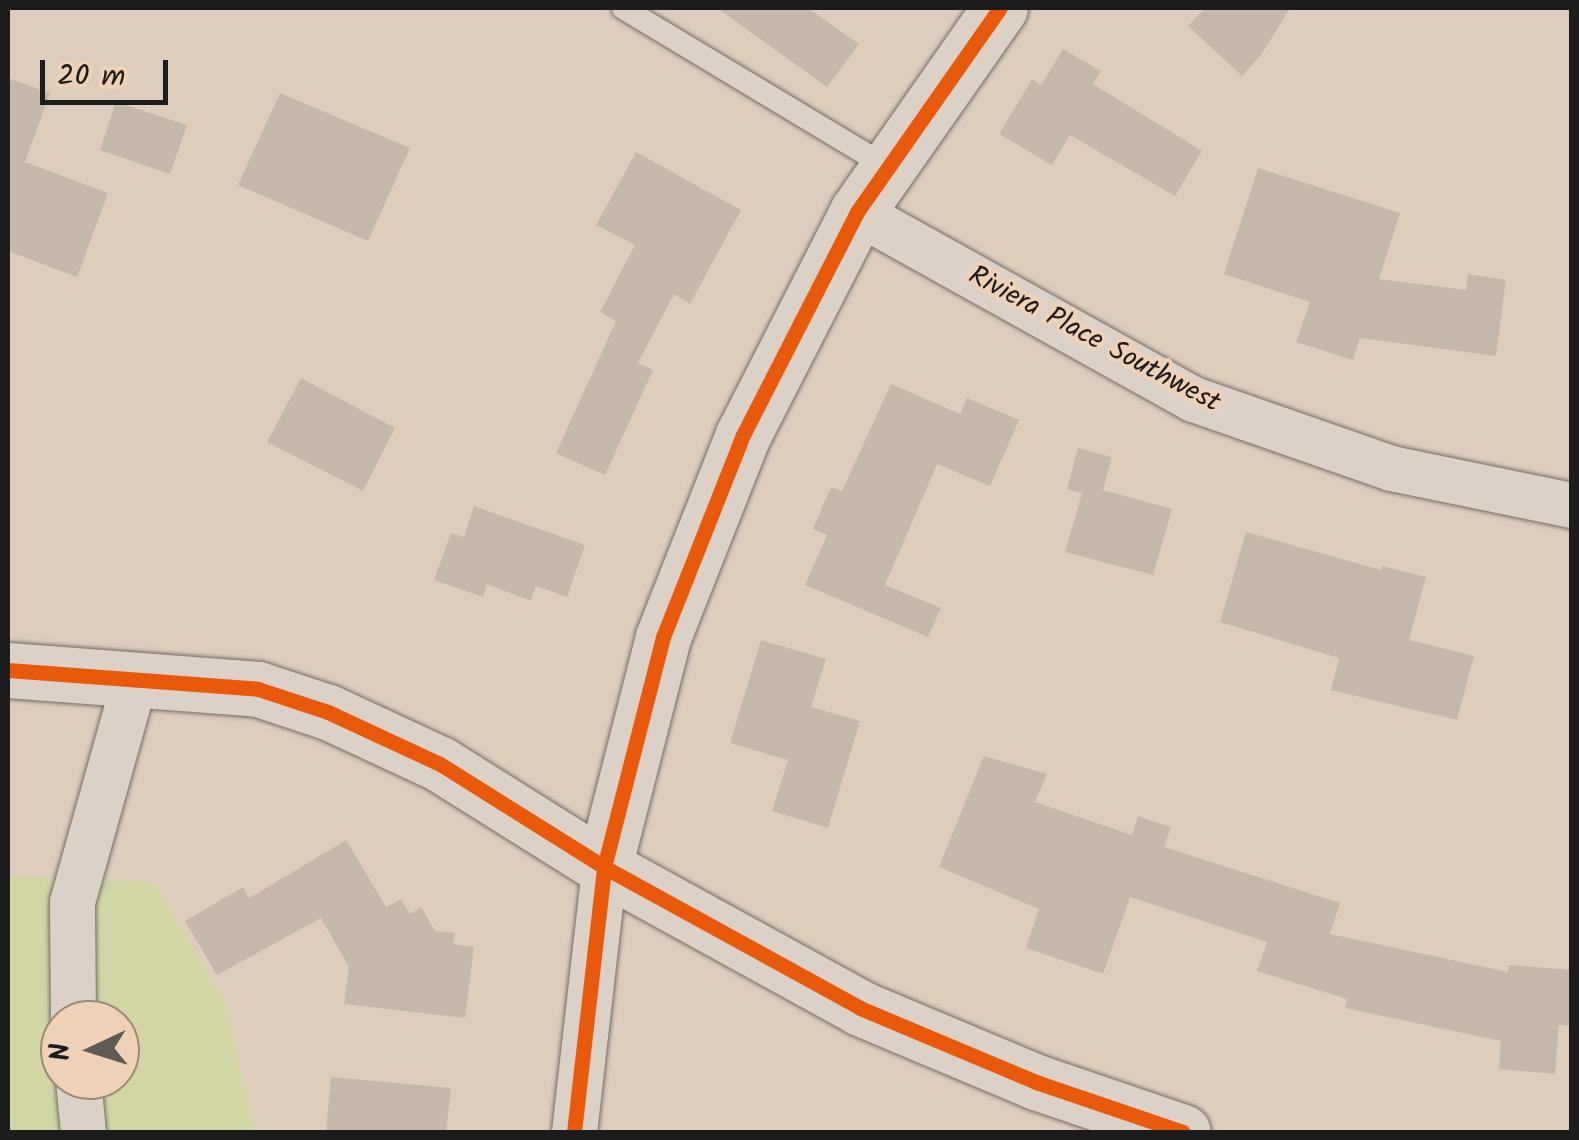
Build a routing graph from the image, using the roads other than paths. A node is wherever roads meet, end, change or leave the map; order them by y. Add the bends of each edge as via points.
1 (623, 8) edge
2 (1000, 8) edge
3 (888, 167) junction
4 (858, 212) junction
5 (1572, 505) edge
6 (8, 670) edge
7 (134, 678) junction
8 (604, 867) junction
9 (73, 1000) edge
10 (80, 1100) edge
11 (83, 1132) edge
12 (574, 1132) edge
13 (1183, 1132) edge

1 - 3 lane
2 - 3 street
3 - 4 street
4 - 5 street, Riviera Place Southwest via 1193,400 1391,468
4 - 8 street via 744,435 664,637
6 - 7 street
7 - 8 street via 258,689 328,712 440,764
7 - 9 street via 72,902
8 - 12 street
8 - 13 street via 860,1008 1036,1082
10 - 11 street

